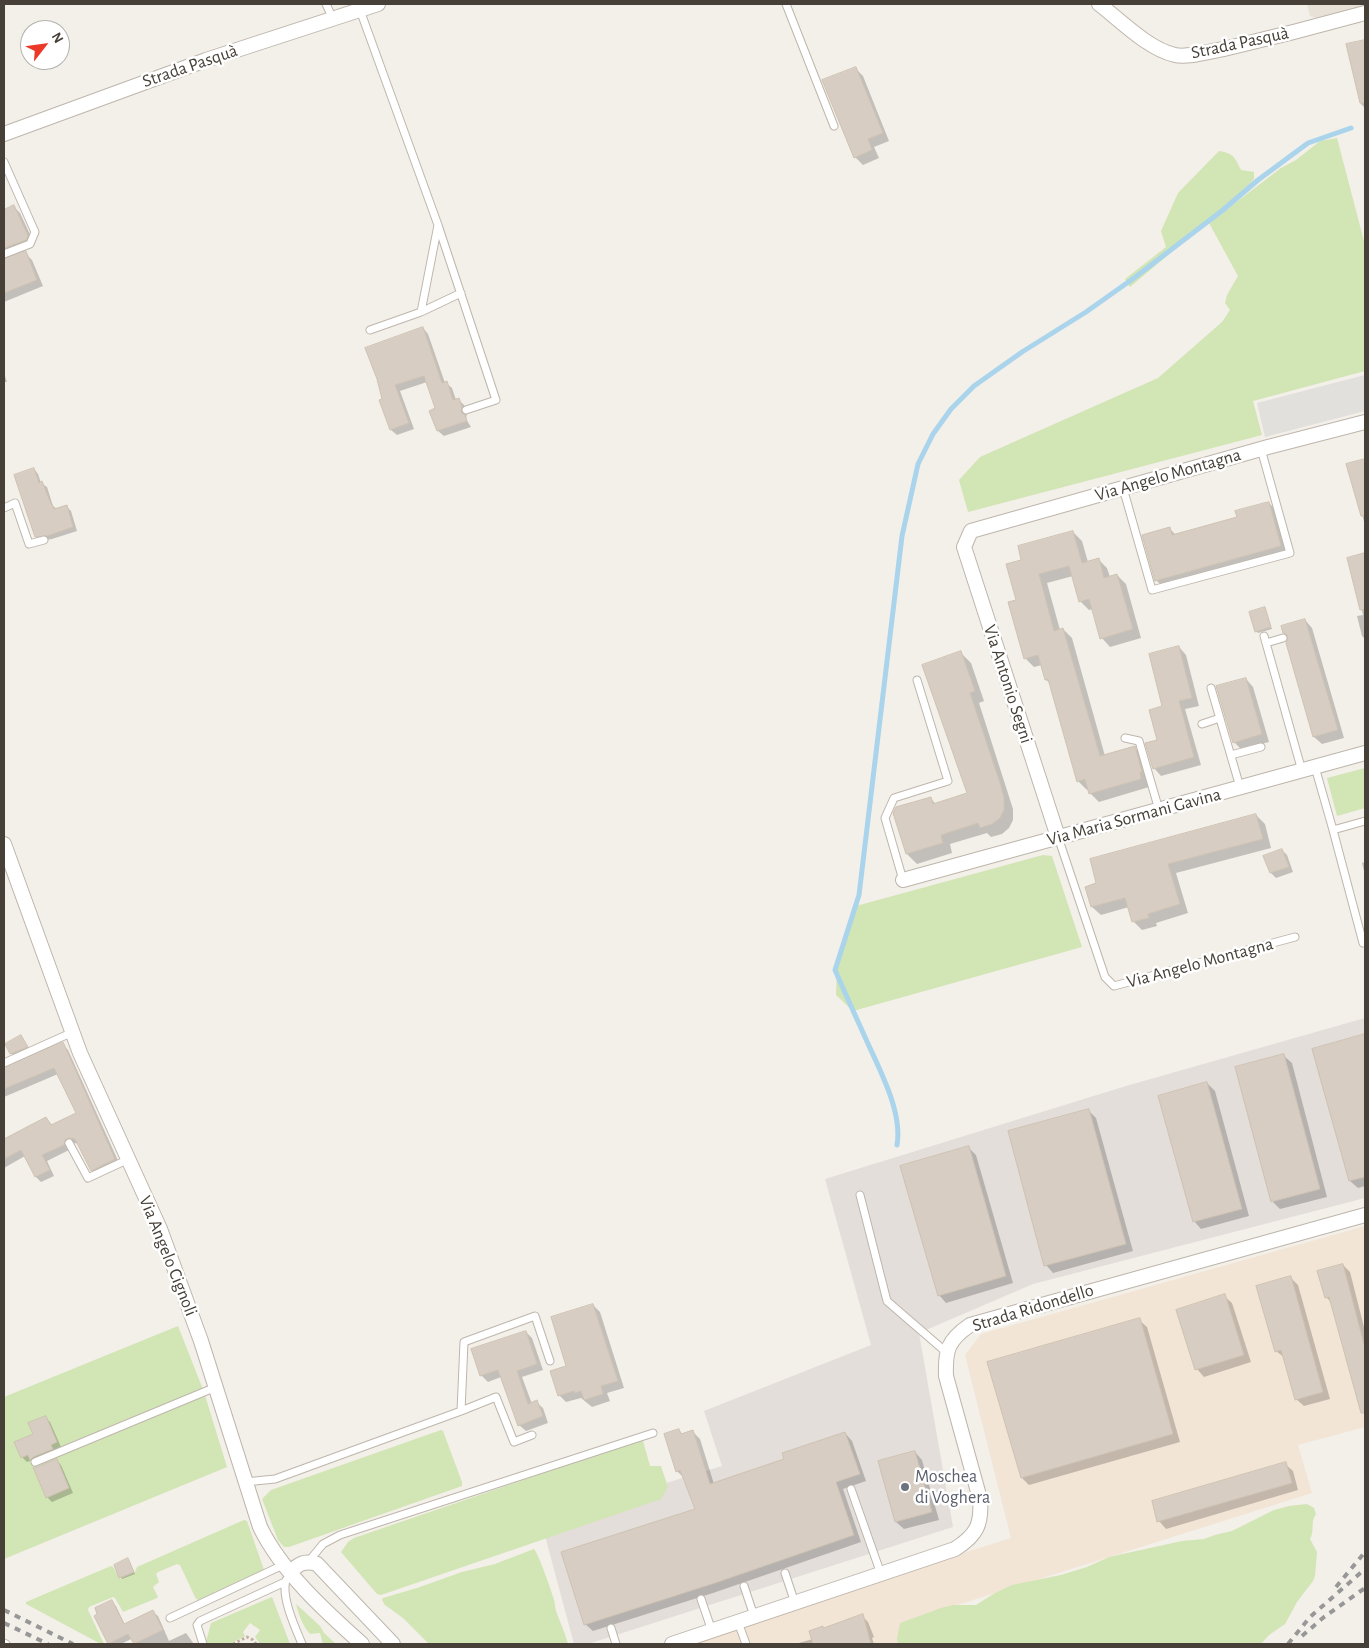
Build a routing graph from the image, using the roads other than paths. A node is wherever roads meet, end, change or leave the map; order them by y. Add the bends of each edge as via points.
1 (326, 4) edge
2 (378, 4) edge
3 (786, 4) edge
4 (1099, 4) edge
5 (360, 10) junction
6 (1365, 13) edge
7 (333, 19) junction
8 (834, 126) dead end
9 (4, 134) edge
10 (4, 162) edge
11 (438, 225) junction
12 (4, 254) edge
13 (460, 293) junction
14 (421, 312) junction
15 (370, 330) dead end
16 (466, 410) dead end
17 (1365, 422) edge
18 (1261, 449) junction
19 (1123, 488) junction
20 (4, 508) edge
21 (971, 531) joint
22 (44, 540) dead end
23 (1283, 638) dead end
24 (917, 680) dead end
25 (1212, 688) dead end
26 (1220, 718) junction
27 (1202, 724) dead end
28 (1124, 738) dead end
29 (1261, 747) dead end
30 (1365, 753) edge
31 (1231, 755) junction
32 (1309, 769) junction
33 (1240, 787) junction
34 (1159, 810) junction
35 (1365, 821) edge
36 (1333, 830) junction
37 (1058, 838) junction
38 (4, 844) edge
39 (903, 880) joint
40 (1295, 937) dead end
41 (1363, 943) dead end
42 (73, 1032) junction
43 (4, 1063) edge
44 (69, 1143) dead end
45 (128, 1159) junction
46 (860, 1196) dead end
47 (1365, 1215) edge
48 (946, 1352) junction
49 (550, 1361) dead end
50 (216, 1387) junction
51 (461, 1411) junction
52 (653, 1433) dead end
53 (532, 1434) dead end
54 (35, 1462) dead end
55 (246, 1482) junction
56 (851, 1489) dead end
57 (309, 1561) junction
58 (286, 1573) junction
59 (785, 1573) dead end
60 (881, 1574) junction
61 (744, 1586) dead end
62 (701, 1599) dead end
63 (795, 1603) junction
64 (754, 1616) junction
65 (170, 1618) dead end
66 (738, 1622) junction
67 (611, 1628) dead end
68 (712, 1630) junction
69 (203, 1644) edge
70 (302, 1644) edge
71 (362, 1644) edge
72 (393, 1644) edge
73 (616, 1644) edge
74 (672, 1644) edge
75 (746, 1644) edge

1 - 7 lane
2 - 5 street, Strada Pasquà
3 - 8 lane
4 - 6 street, Strada Pasquà via 1157,48 1176,55 1253,42
5 - 7 street, Strada Pasquà
5 - 11 lane
7 - 9 street, Strada Pasquà via 206,60
10 - 12 lane via 35,232 30,244
11 - 13 lane
11 - 14 lane
13 - 14 lane
13 - 16 lane via 496,400
14 - 15 lane
17 - 18 street, Via Angelo Montagna
18 - 19 street, Via Angelo Montagna
18 - 19 lane via 1290,553 1152,590
19 - 21 street, Via Angelo Montagna
20 - 22 lane via 15,503 29,544
21 - 37 street, Via Antonio Segni via 964,547
23 - 32 lane via 1265,640
24 - 39 lane via 948,781 894,798 885,818
25 - 26 lane
26 - 27 lane
26 - 31 lane
28 - 34 lane via 1139,741
29 - 31 lane
30 - 32 street, Via Maria Sormani Gavina
31 - 33 lane
32 - 33 street, Via Maria Sormani Gavina
32 - 36 lane
33 - 34 street, Via Maria Sormani Gavina
34 - 37 street, Via Maria Sormani Gavina
35 - 36 lane
36 - 41 lane
37 - 39 street, Via Maria Sormani Gavina
37 - 40 lane, Via Angelo Montagna via 1105,977 1114,986
38 - 42 street, Via Angelo Cignoli
42 - 43 lane
42 - 45 street, Via Angelo Cignoli
44 - 45 lane via 88,1178
45 - 50 street, Via Angelo Cignoli via 160,1229
46 - 48 lane via 887,1301
47 - 48 street, Strada Ridondello via 985,1319 958,1333
48 - 60 street via 946,1376 979,1492 982,1515 976,1532 956,1549
49 - 51 lane via 534,1316 464,1342
50 - 54 lane
50 - 55 street, Via Angelo Cignoli
51 - 53 lane via 496,1397 514,1442
51 - 55 lane via 275,1479
52 - 57 lane via 340,1535 322,1544
55 - 58 street, Via Angelo Cignoli via 260,1527
56 - 60 lane
57 - 58 street
57 - 72 street via 323,1569
58 - 65 lane
58 - 69 lane via 200,1621 197,1625
58 - 70 lane via 285,1589 291,1616
58 - 71 street, Via Angelo Cignoli
59 - 63 lane
60 - 63 street
61 - 64 lane
62 - 68 lane
63 - 64 street
64 - 66 street
66 - 68 street
66 - 75 lane
67 - 73 lane
68 - 74 street

